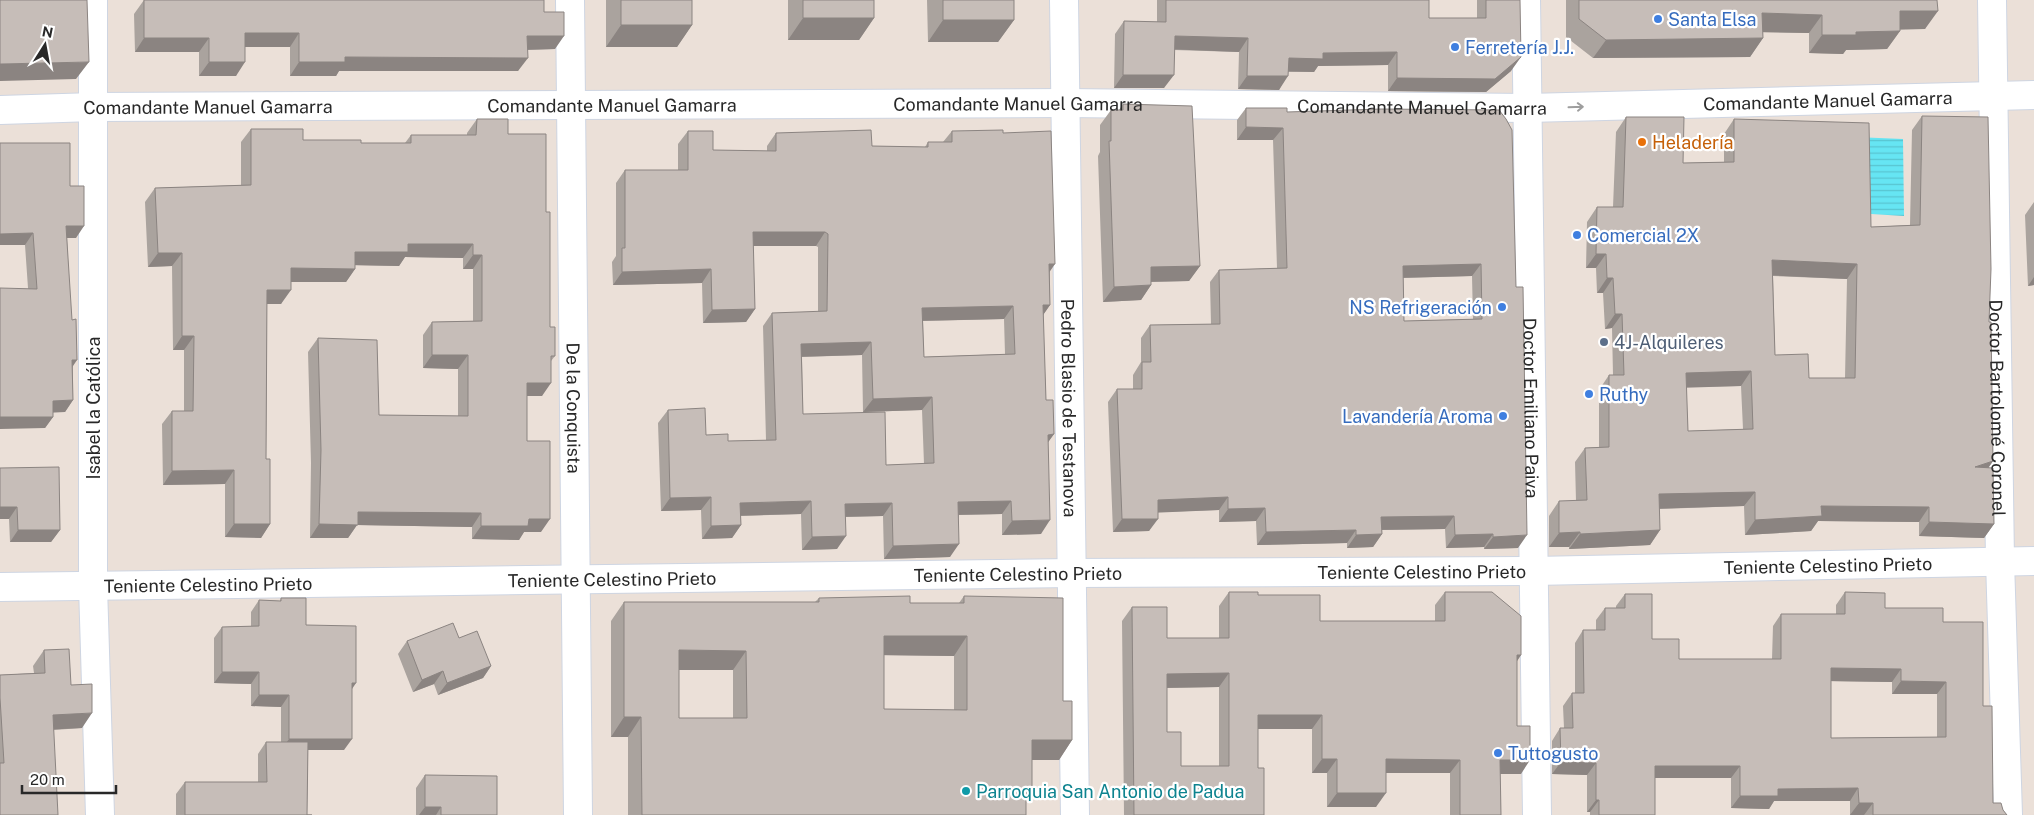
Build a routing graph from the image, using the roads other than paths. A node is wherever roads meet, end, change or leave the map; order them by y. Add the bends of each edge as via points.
1 (93, 0) edge
2 (570, 0) edge
3 (1064, 0) edge
4 (1526, 0) edge
5 (1992, 0) edge
6 (1993, 95) junction
7 (2034, 95) edge
8 (1066, 103) junction
9 (571, 105) junction
10 (94, 107) junction
11 (1528, 108) junction
12 (0, 110) edge
13 (2034, 561) edge
14 (2000, 562) junction
15 (1534, 571) junction
16 (1071, 573) junction
17 (576, 580) junction
18 (93, 586) junction
19 (0, 587) edge
20 (100, 815) edge
21 (578, 815) edge
22 (1074, 815) edge
23 (1537, 815) edge
24 (2008, 815) edge

1 - 10 street, Isabel la Católica
2 - 9 street, De la Conquista
3 - 8 street, Pedro Blasio de Testanova
4 - 11 street, Doctor Emiliano Paiva
5 - 6 street, Doctor Bartolomé Coronel
6 - 7 street, Comandante Manuel Gamarra
11 -> 6 street, Comandante Manuel Gamarra
6 - 14 street, Doctor Bartolomé Coronel
8 - 9 street, Comandante Manuel Gamarra
8 - 11 street, Comandante Manuel Gamarra
8 - 16 street, Pedro Blasio de Testanova
9 - 10 street, Comandante Manuel Gamarra
9 - 17 street, De la Conquista
10 - 12 street, Comandante Manuel Gamarra
10 - 18 street, Isabel la Católica
11 - 15 street, Doctor Emiliano Paiva
13 - 14 street, Teniente Celestino Prieto
14 - 15 street, Teniente Celestino Prieto
14 - 24 street, Doctor Bartolomé Coronel
15 - 16 street, Teniente Celestino Prieto
15 - 23 street, Doctor Emiliano Paiva
16 - 17 street, Teniente Celestino Prieto
16 - 22 street, Pedro Blasio de Testanova
17 - 18 street, Teniente Celestino Prieto
17 - 21 street, De la Conquista
18 - 19 street, Teniente Celestino Prieto
18 - 20 street, Isabel la Católica

